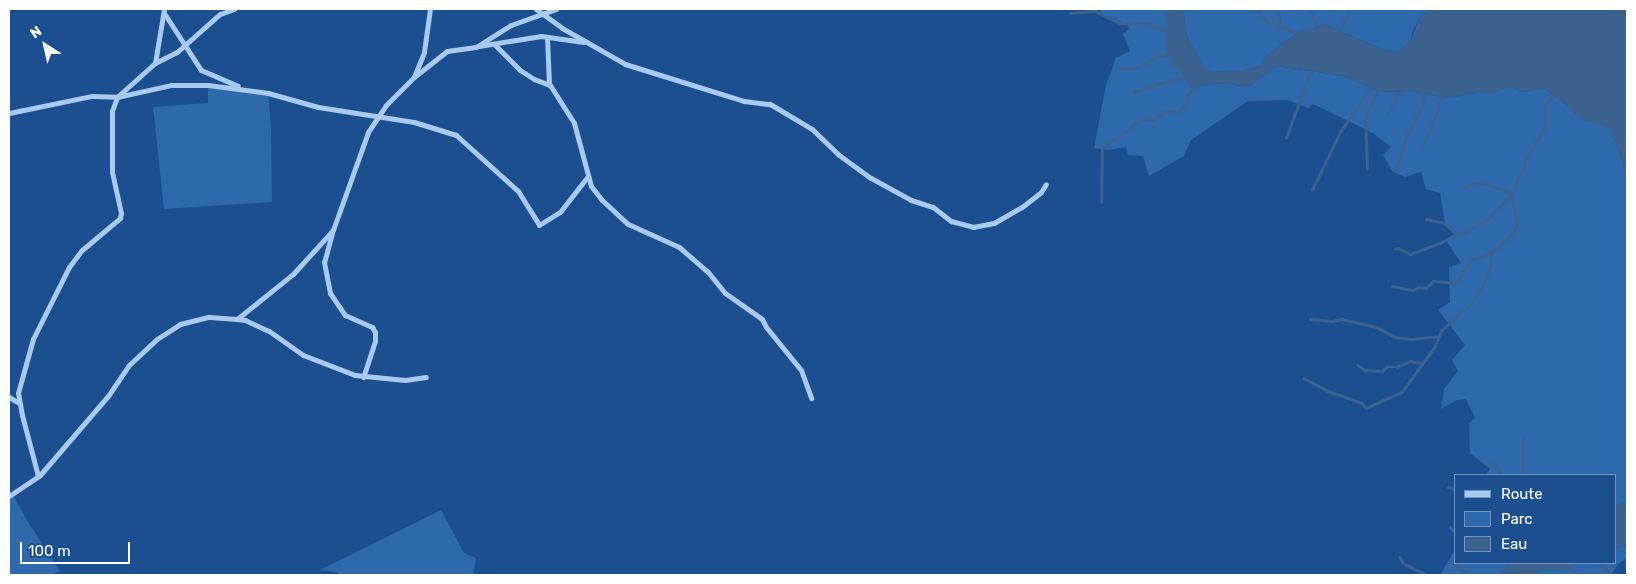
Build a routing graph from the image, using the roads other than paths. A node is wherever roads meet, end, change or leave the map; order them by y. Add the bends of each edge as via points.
1 (234, 9) edge
2 (430, 9) edge
3 (536, 9) edge
4 (556, 9) edge
5 (164, 10) edge
6 (541, 13) junction
7 (547, 37) junction
8 (590, 43) junction
9 (494, 44) junction
10 (184, 45) junction
11 (476, 47) junction
12 (155, 63) junction
13 (414, 77) junction
14 (549, 84) junction
15 (246, 89) junction
16 (117, 97) junction
17 (9, 113) edge
18 (378, 116) junction
19 (588, 176) junction
20 (1046, 184) dead end
21 (334, 230) junction
22 (237, 319) junction
23 (363, 376) junction
24 (426, 377) dead end
25 (9, 397) edge
26 (811, 398) dead end
27 (19, 403) junction
28 (38, 476) junction
29 (9, 496) edge

1 - 10 street via 220,14
2 - 13 street via 424,52
3 - 6 street
4 - 6 street
5 - 10 street
5 - 12 street
6 - 8 street
6 - 11 street via 512,25
7 - 8 street
7 - 9 street
7 - 14 street
8 - 20 street via 625,64 744,101 770,104 812,129 839,155 871,178 911,200 933,207 951,221 973,227 994,223 1022,207
9 - 11 street
9 - 14 street via 520,70
10 - 12 street via 164,61
10 - 15 street via 204,72
11 - 13 street via 447,52
12 - 16 street
13 - 18 street
14 - 19 street via 574,123
15 - 16 street via 171,85
15 - 18 street via 318,107
16 - 17 street via 92,96
16 - 27 street via 112,112 112,162 120,218 82,250 69,266 33,338 18,393
18 - 19 street via 414,122 456,135 518,191 539,225 560,212
18 - 21 street via 368,132
19 - 26 street via 602,200 628,224 679,247 708,272 725,293 762,319 801,370
21 - 22 street via 293,274
21 - 23 street via 324,262 330,293 346,315 372,327 375,332
22 - 23 street via 269,331 303,355
22 - 28 street via 202,318 180,324 157,339 129,366 108,396
23 - 24 street via 404,380
25 - 27 street
27 - 28 street
28 - 29 street

